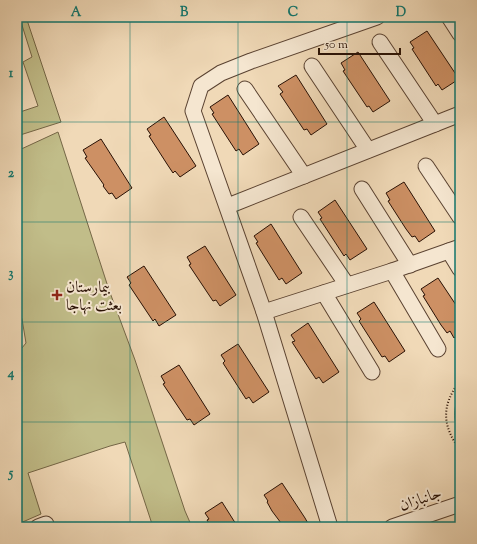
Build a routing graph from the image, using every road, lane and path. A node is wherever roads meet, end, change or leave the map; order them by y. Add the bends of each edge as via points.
1 (377, 17) edge
2 (449, 18) edge
3 (460, 34) edge
4 (380, 42) dead end
5 (312, 66) dead end
6 (245, 89) dead end
7 (460, 114) edge
8 (435, 124) junction
9 (368, 150) junction
10 (426, 166) dead end
11 (304, 176) junction
12 (362, 189) dead end
13 (228, 206) junction
14 (301, 217) dead end
15 (460, 217) edge
16 (454, 249) edge
17 (410, 265) junction
18 (460, 270) edge
19 (392, 271) junction
20 (347, 285) junction
21 (324, 293) junction
22 (264, 312) junction
23 (438, 349) dead end
24 (372, 372) dead end
25 (460, 381) edge
26 (460, 450) edge
27 (460, 504) edge
28 (330, 527) edge
29 (392, 527) edge

1 - 13 street via 251,61 221,73 201,86 193,110
2 - 3 street
4 - 8 street
5 - 9 street
6 - 11 street
7 - 8 street
8 - 9 street
9 - 11 street
10 - 15 street
11 - 13 street
12 - 17 street
13 - 22 street
14 - 20 street
16 - 17 street
16 - 18 street
17 - 19 street
19 - 20 street
19 - 23 street
20 - 21 street
21 - 22 street
21 - 24 street
22 - 28 street
25 - 26 path via 452,391 447,406 447,423 451,438
27 - 29 street, جانبازان

